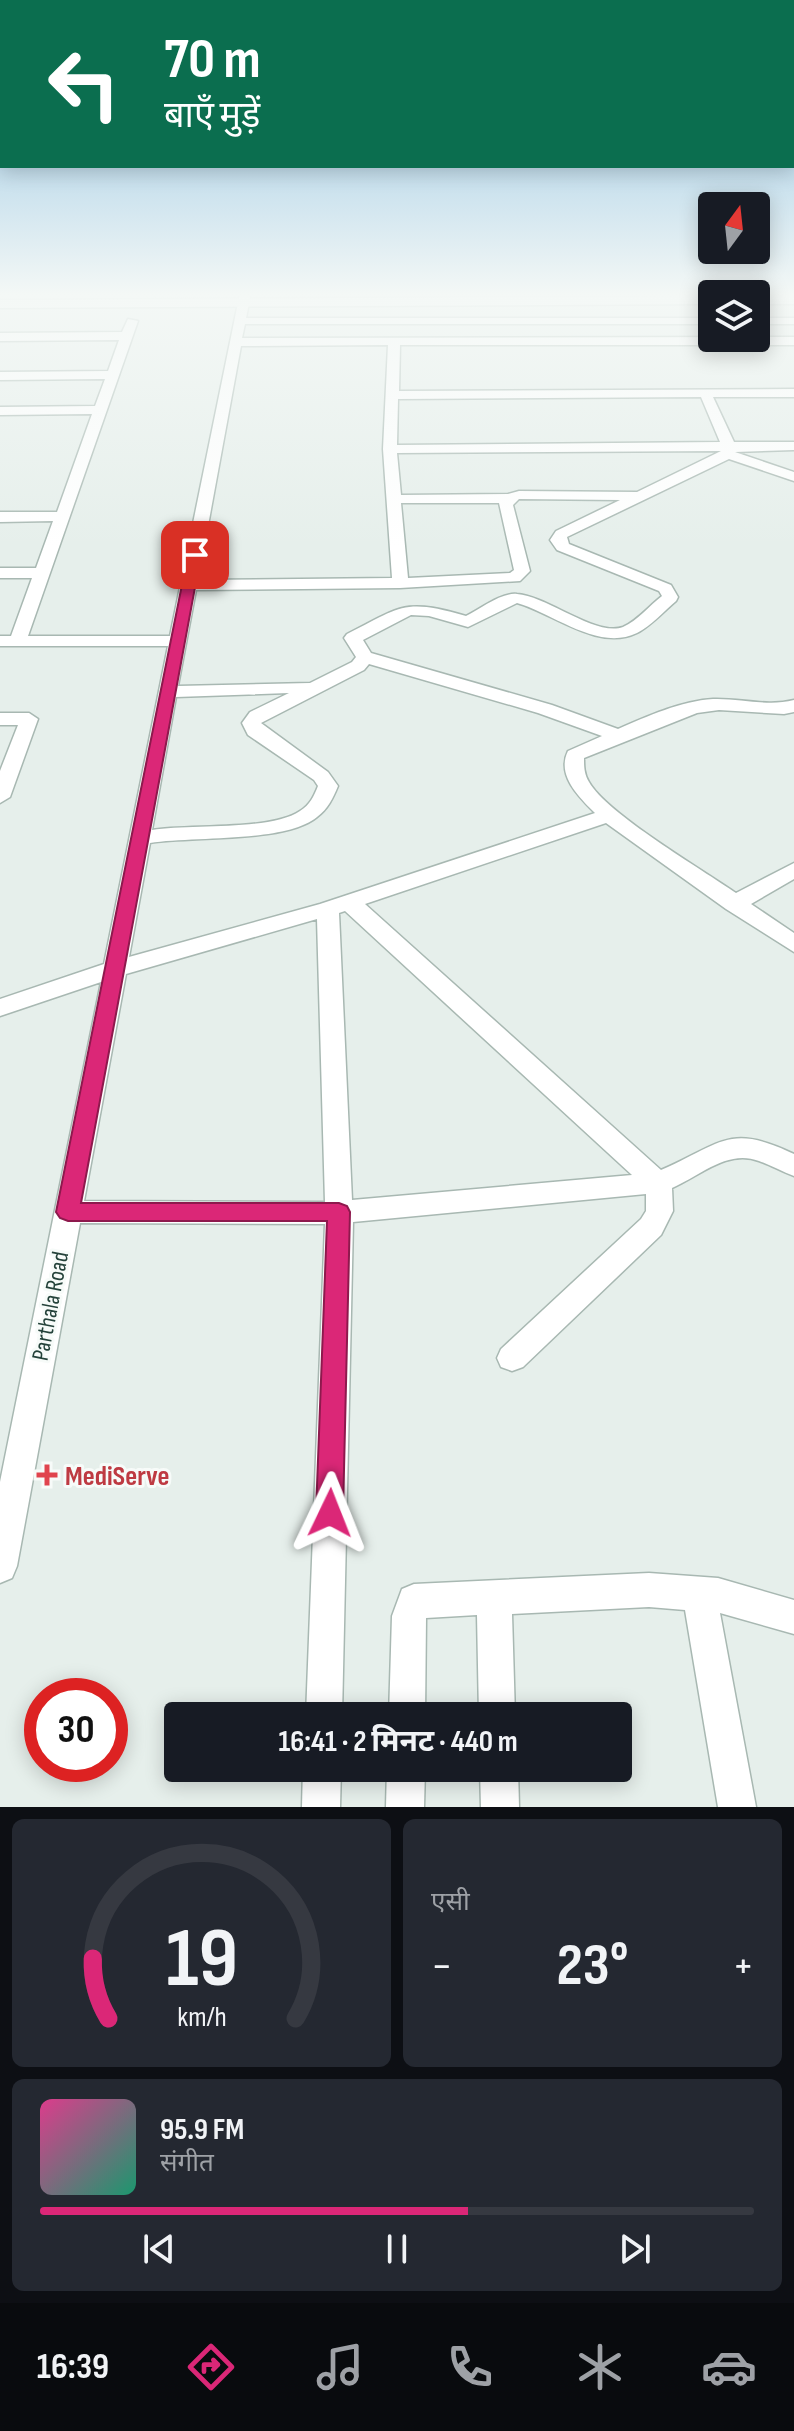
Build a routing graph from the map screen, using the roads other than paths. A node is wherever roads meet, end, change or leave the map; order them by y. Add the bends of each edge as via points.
1 (111, 377) edge
2 (229, 377) edge
3 (393, 377) edge
4 (794, 393) edge
5 (392, 395) junction
6 (706, 395) junction
7 (100, 410) junction
8 (1, 413) edge
9 (794, 446) edge
10 (390, 449) junction
11 (729, 450) junction
12 (794, 479) edge
13 (794, 492) edge
14 (645, 496) junction
15 (508, 498) junction
16 (394, 499) junction
17 (62, 516) junction
18 (0, 517) edge
19 (540, 544) junction
20 (0, 573) edge
21 (42, 573) junction
22 (511, 579) junction
23 (400, 583) junction
24 (189, 585) junction
25 (515, 598) junction
26 (9, 641) edge
27 (178, 641) junction
28 (365, 657) junction
29 (315, 687) junction
30 (168, 692) junction
31 (794, 706) edge
32 (0, 719) edge
33 (620, 736) junction
34 (5, 770) edge
35 (0, 797) edge
36 (609, 815) junction
37 (140, 838) junction
38 (794, 870) edge
39 (734, 904) junction
40 (338, 905) junction
41 (794, 944) edge
42 (115, 969) junction
43 (0, 1008) edge
44 (794, 1166) edge
45 (658, 1183) junction
46 (68, 1212) junction
47 (339, 1212) junction
48 (512, 1358) dead end
49 (0, 1566) edge
50 (699, 1593) junction
51 (494, 1596) junction
52 (794, 1617) edge
53 (324, 1702) edge
54 (407, 1702) edge
55 (497, 1702) edge
56 (322, 1782) edge
57 (406, 1782) edge
58 (499, 1782) edge
59 (321, 1807) edge
60 (405, 1807) edge
61 (500, 1807) edge
62 (737, 1807) edge

1 - 7 street
2 - 24 street, Parthala Road
3 - 5 street
4 - 6 street
5 - 6 street
5 - 10 street
6 - 11 street
7 - 8 street
7 - 17 street
9 - 11 street
10 - 11 street
10 - 16 street
11 - 12 street
11 - 14 street
12 - 13 street via 789,488
14 - 15 street
14 - 19 street
15 - 16 street
15 - 19 street via 506,505
16 - 23 street
17 - 18 street
17 - 21 street
19 - 22 street
19 - 25 street via 558,540 563,547 665,588 670,597 619,634
20 - 21 street
21 - 26 street
22 - 23 street
22 - 25 street
23 - 24 street
24 - 27 street, Parthala Road
25 - 28 street via 468,622 408,610 353,638
26 - 27 street
27 - 30 street, Parthala Road
28 - 29 street via 358,666
28 - 33 street
29 - 30 street
29 - 37 street via 251,723 328,786 324,800 309,815 250,831 199,830
30 - 37 street, Parthala Road
31 - 33 street via 708,705
32 - 34 street via 29,719
33 - 36 street via 575,755 572,770 578,784
34 - 35 street
36 - 39 street
36 - 40 street
37 - 42 street, Parthala Road
38 - 39 street
39 - 41 street
40 - 42 street
40 - 45 street
40 - 47 street
42 - 43 street
42 - 46 street, Parthala Road
44 - 45 street via 769,1151 728,1146
45 - 47 street
45 - 48 street via 662,1204 651,1227
46 - 47 street
46 - 49 street, Parthala Road
47 - 53 street
50 - 51 street
50 - 52 street
50 - 62 street
51 - 54 street via 414,1601
51 - 55 street
56 - 59 street
57 - 60 street
58 - 61 street

